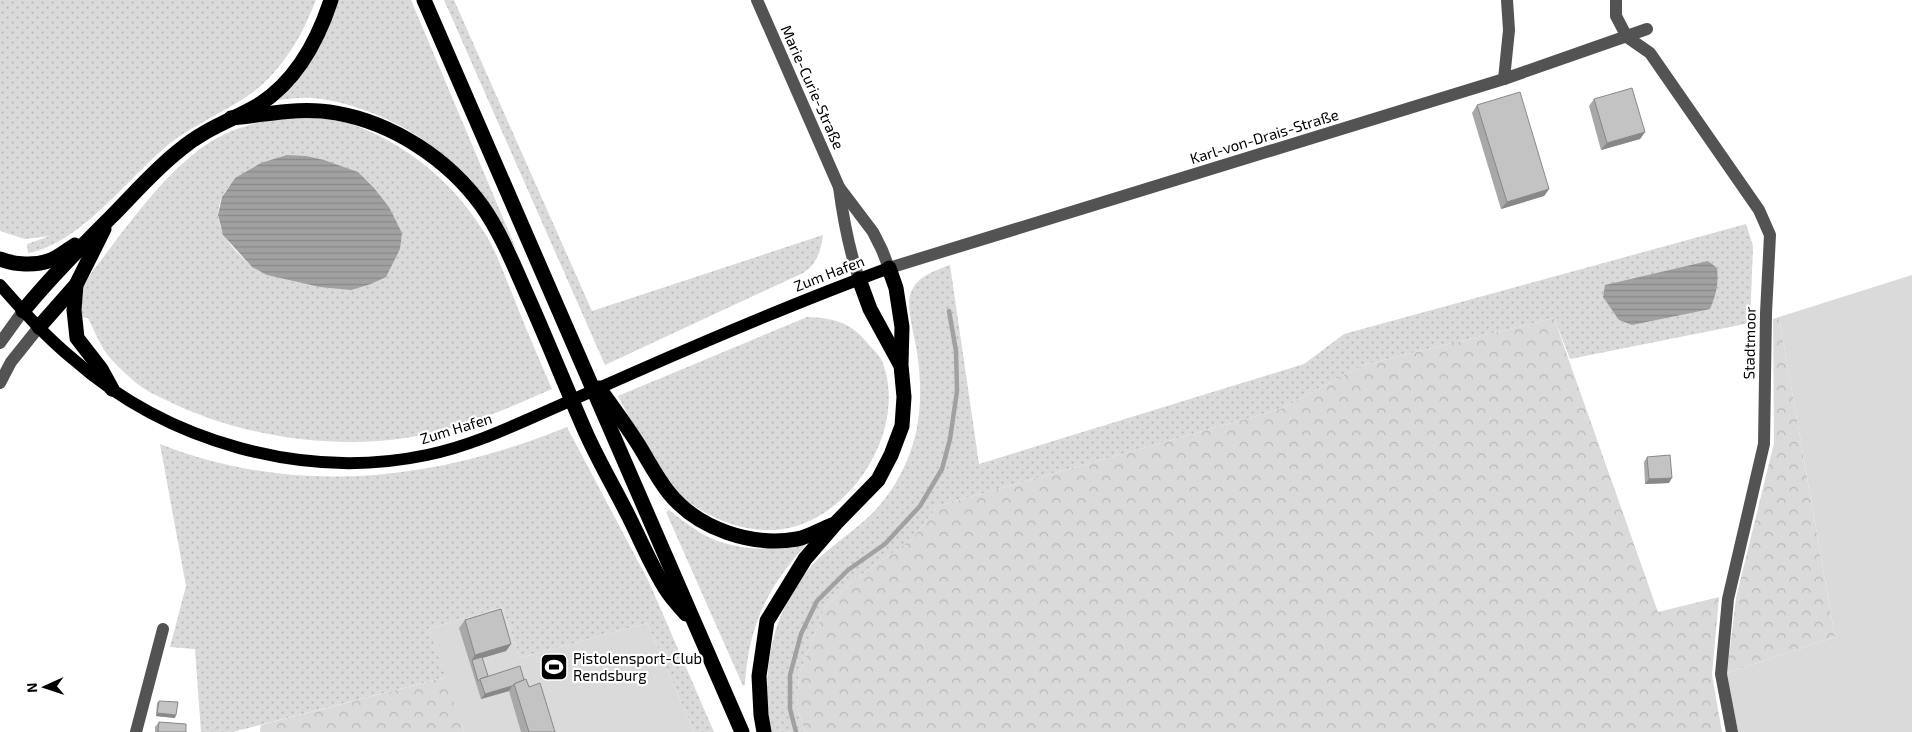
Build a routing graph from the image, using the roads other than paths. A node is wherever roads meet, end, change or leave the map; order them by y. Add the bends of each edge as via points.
1 (331, 0) edge
2 (424, 0) edge
3 (757, 0) edge
4 (1507, 0) edge
5 (1616, 0) edge
6 (1648, 29) dead end
7 (1627, 37) junction
8 (1504, 79) junction
9 (231, 118) junction
10 (839, 187) junction
11 (110, 218) junction
12 (85, 242) junction
13 (0, 259) edge
14 (889, 268) junction
15 (859, 279) junction
16 (76, 284) junction
17 (0, 286) edge
18 (22, 311) junction
19 (39, 327) junction
20 (0, 343) edge
21 (579, 360) junction
22 (901, 365) junction
23 (0, 383) edge
24 (112, 390) junction
25 (836, 523) junction
26 (698, 628) junction
27 (163, 629) dead end
28 (136, 732) edge
29 (742, 732) edge
30 (764, 732) edge
31 (1732, 732) edge

1 - 9 highway via 320,31 296,70 260,104
2 - 21 highway
3 - 10 street, Marie-Curie-Straße
4 - 8 street via 1509,30
5 - 7 street, Stadtmoor via 1616,16
6 - 7 street, Karl-von-Drais-Straße
7 - 8 street, Karl-von-Drais-Straße
7 - 31 street, Stadtmoor via 1650,53 1759,210 1770,235 1764,444 1728,599 1721,674
8 - 14 street, Karl-von-Drais-Straße
9 - 11 highway via 208,129 182,148
9 - 26 highway via 314,110 365,120 412,142 469,190 499,234 587,434 667,591
10 - 14 street, Marie-Curie-Straße via 873,232
10 - 15 street, Marie-Curie-Straße
11 - 12 highway
11 - 16 highway
12 - 13 highway via 51,260 19,263
12 - 18 highway
14 - 15 main road, Zum Hafen
14 - 22 highway via 900,309
15 - 22 highway via 870,309
15 - 24 main road, Zum Hafen via 737,327 509,428 427,456 342,463 296,460 248,451 184,428
16 - 19 highway
16 - 24 highway via 77,338 101,369
17 - 18 main road, Zum Hafen
18 - 19 main road, Zum Hafen
18 - 20 street
19 - 23 street via 11,362
19 - 24 main road, Zum Hafen via 73,360
21 - 25 highway via 638,443 669,494 706,524 728,534 773,541 798,539
21 - 26 highway
22 - 25 highway via 902,426 891,455 878,480
25 - 30 highway via 805,559 767,622 759,676
26 - 29 highway
27 - 28 street

